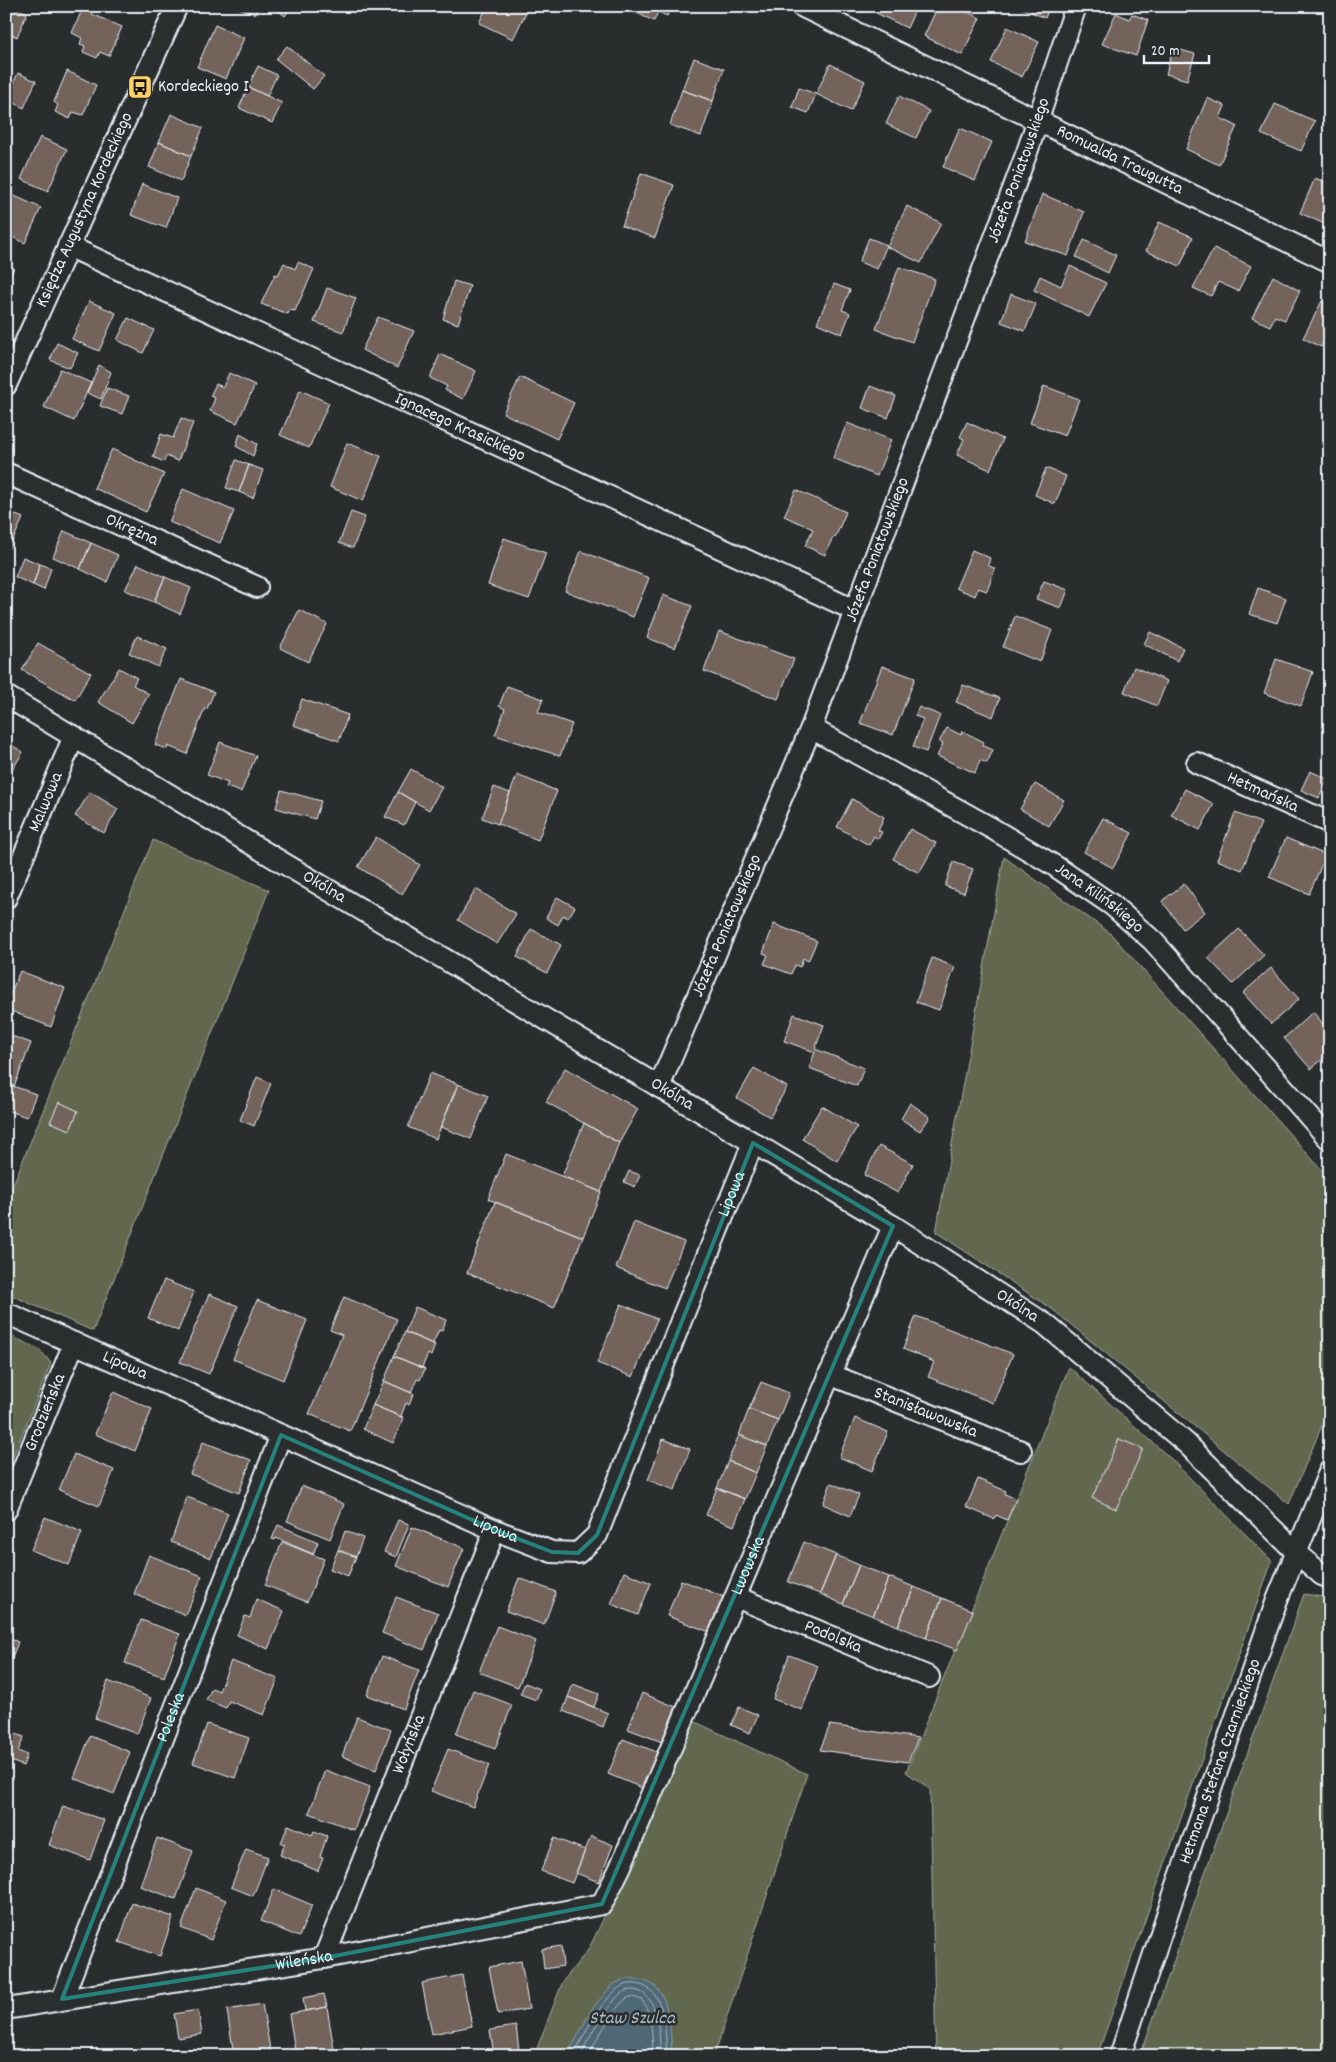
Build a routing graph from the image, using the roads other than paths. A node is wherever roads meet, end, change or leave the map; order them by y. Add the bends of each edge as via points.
1 (177, 6) edge
2 (801, 6) edge
3 (1076, 6) edge
4 (1037, 120) junction
5 (68, 246) junction
6 (1330, 262) edge
7 (6, 385) edge
8 (6, 473) edge
9 (257, 587) dead end
10 (854, 610) junction
11 (6, 696) edge
12 (811, 728) junction
13 (74, 736) junction
14 (1197, 763) dead end
15 (1330, 823) edge
16 (6, 898) edge
17 (659, 1087) junction
18 (1330, 1140) edge
19 (753, 1143) junction
20 (893, 1226) junction
21 (6, 1313) edge
22 (74, 1343) junction
23 (829, 1374) junction
24 (281, 1435) junction
25 (1021, 1451) dead end
26 (1330, 1470) edge
27 (6, 1510) edge
28 (495, 1530) junction
29 (1296, 1552) junction
30 (1330, 1578) edge
31 (736, 1597) junction
32 (929, 1677) dead end
33 (602, 1904) joint
34 (324, 1958) junction
35 (62, 1999) junction
36 (6, 2009) edge
37 (1120, 2056) edge

1 - 5 street, Księdza Augustyna Kordeckiego
2 - 4 street, Romualda Traugutta
3 - 4 street, Józefa Poniatowskiego
4 - 6 street, Romualda Traugutta
4 - 10 street, Józefa Poniatowskiego
5 - 7 street, Księdza Augustyna Kordeckiego
5 - 10 street, Ignacego Krasickiego
8 - 9 street, Okrężna
10 - 12 street, Józefa Poniatowskiego
11 - 13 street, Okólna
12 - 17 street, Józefa Poniatowskiego
12 - 18 street, Jana Kilińskiego via 993,829 1112,904 1153,941
13 - 16 street, Malwowa
13 - 17 street, Okólna
14 - 15 street, Hetmańska
17 - 19 street, Okólna
19 - 20 street, Okólna
19 - 28 street, Lipowa via 597,1535 578,1553 552,1552
20 - 23 street, Lwowska
20 - 29 street, Okólna via 1045,1324 1188,1444
21 - 22 street, Lipowa
22 - 24 street, Lipowa
22 - 27 street, Grodzieńska
23 - 25 street, Stanisławowska
23 - 31 street, Lwowska
24 - 28 street, Lipowa
24 - 35 street, Poleska
26 - 29 street, Hetmana Stefana Czarnieckiego
28 - 34 street, Wołyńska
29 - 30 street, Okólna
29 - 37 street, Hetmana Stefana Czarnieckiego via 1178,1882
31 - 32 street, Podolska
31 - 33 street, Lwowska
33 - 34 street, Wileńska
34 - 35 street, Wileńska
35 - 36 street, Wileńska

